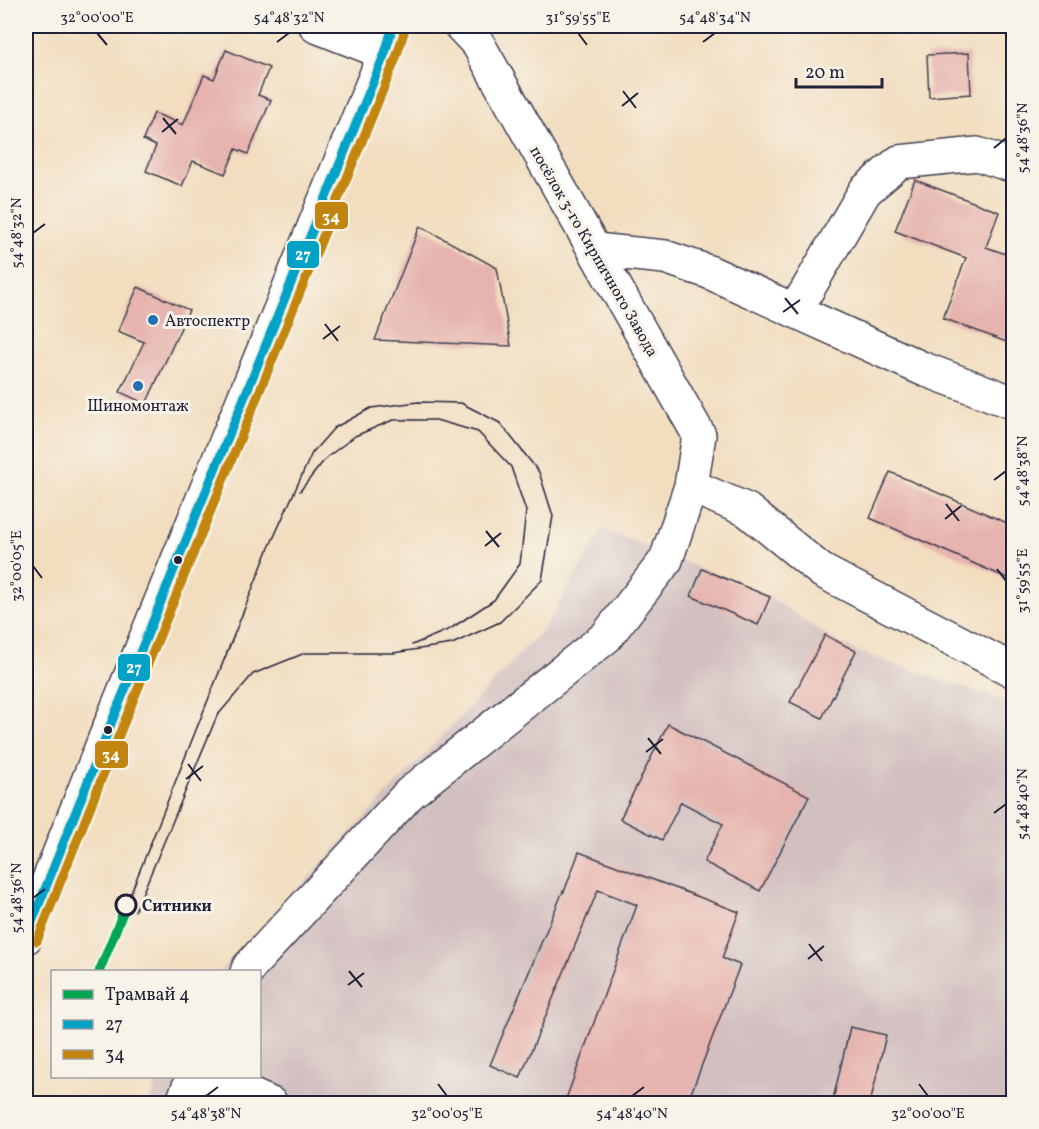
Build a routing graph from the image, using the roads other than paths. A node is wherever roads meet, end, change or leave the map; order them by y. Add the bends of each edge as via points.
1 (316, 26) edge
2 (461, 26) edge
3 (389, 39) edge
4 (1014, 166) edge
5 (595, 250) junction
6 (795, 311) junction
7 (1014, 402) edge
8 (691, 486) junction
9 (1013, 669) edge
10 (26, 937) edge
11 (247, 970) edge
12 (193, 1078) edge
13 (209, 1078) edge
14 (182, 1104) edge
15 (271, 1104) edge

1 - 3 main road
2 - 5 main road, посёлок 3-го Кирпичного Завода via 478,45
3 - 10 main road
4 - 6 main road via 977,154 899,162 865,191
5 - 6 main road via 666,257
5 - 8 main road, посёлок 3-го Кирпичного Завода via 699,435
6 - 7 main road via 921,368
8 - 9 main road via 747,510 822,571
8 - 11 main road, посёлок 3-го Кирпичного Завода via 666,560 606,637 410,793
12 - 14 main road
13 - 15 main road

